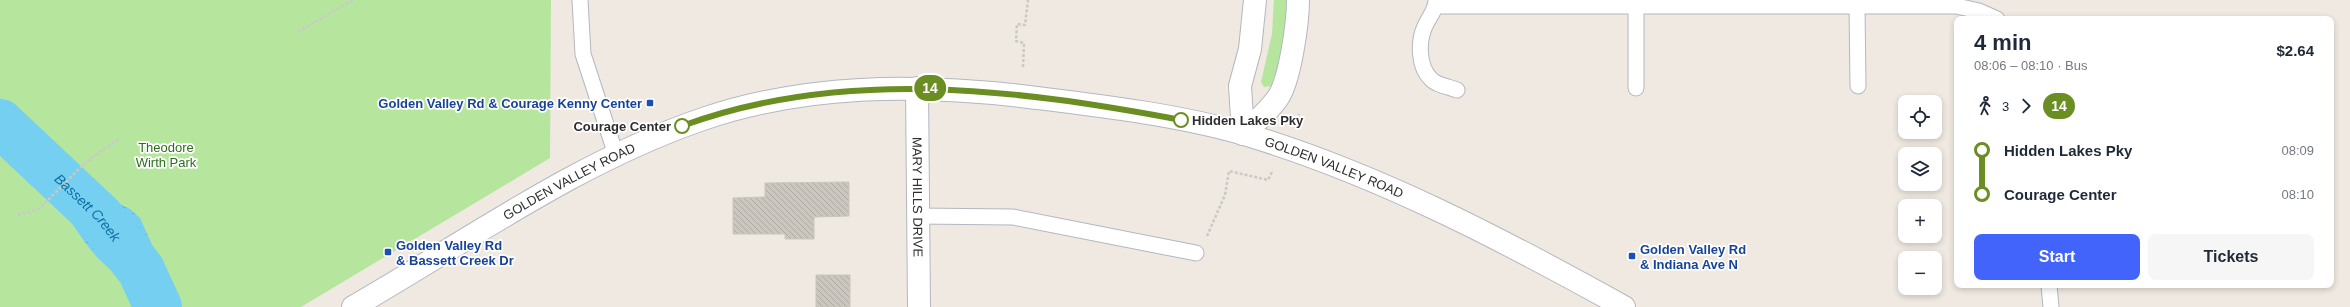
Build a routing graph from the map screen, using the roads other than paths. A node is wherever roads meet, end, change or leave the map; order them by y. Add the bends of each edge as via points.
1 (580, 0) edge
2 (1255, 0) edge
3 (1298, 0) edge
4 (1436, 3) edge
5 (1516, 3) edge
6 (1857, 6) junction
7 (1636, 7) junction
8 (1991, 16) edge
9 (1858, 86) dead end
10 (917, 88) junction
11 (1636, 88) dead end
12 (1457, 90) dead end
13 (1243, 134) junction
14 (616, 155) junction
15 (918, 216) junction
16 (1196, 253) road end
17 (2049, 288) edge
18 (1605, 302) edge
19 (357, 306) edge
20 (919, 307) edge
21 (1624, 307) edge
22 (2050, 307) edge

1 - 14 lane via 583,54
2 - 13 street via 1250,49 1240,86
3 - 13 street via 1289,66 1278,98
4 - 5 lane
4 - 12 lane via 1424,28 1421,46 1422,66 1431,80
5 - 7 lane
6 - 7 lane
6 - 8 lane via 1956,6 1979,10
6 - 9 lane
7 - 11 lane
10 - 13 street, GOLDEN VALLEY ROAD via 976,91 1058,101 1163,117
10 - 14 street, GOLDEN VALLEY ROAD via 857,89 795,96 728,111 663,134
10 - 15 street, MARY HILLS DRIVE
13 - 18 street, GOLDEN VALLEY ROAD via 1391,190 1491,235
14 - 19 street, GOLDEN VALLEY ROAD via 547,191
15 - 16 lane via 1013,217
15 - 20 street, MARY HILLS DRIVE
17 - 22 lane
18 - 21 street, GOLDEN VALLEY ROAD

